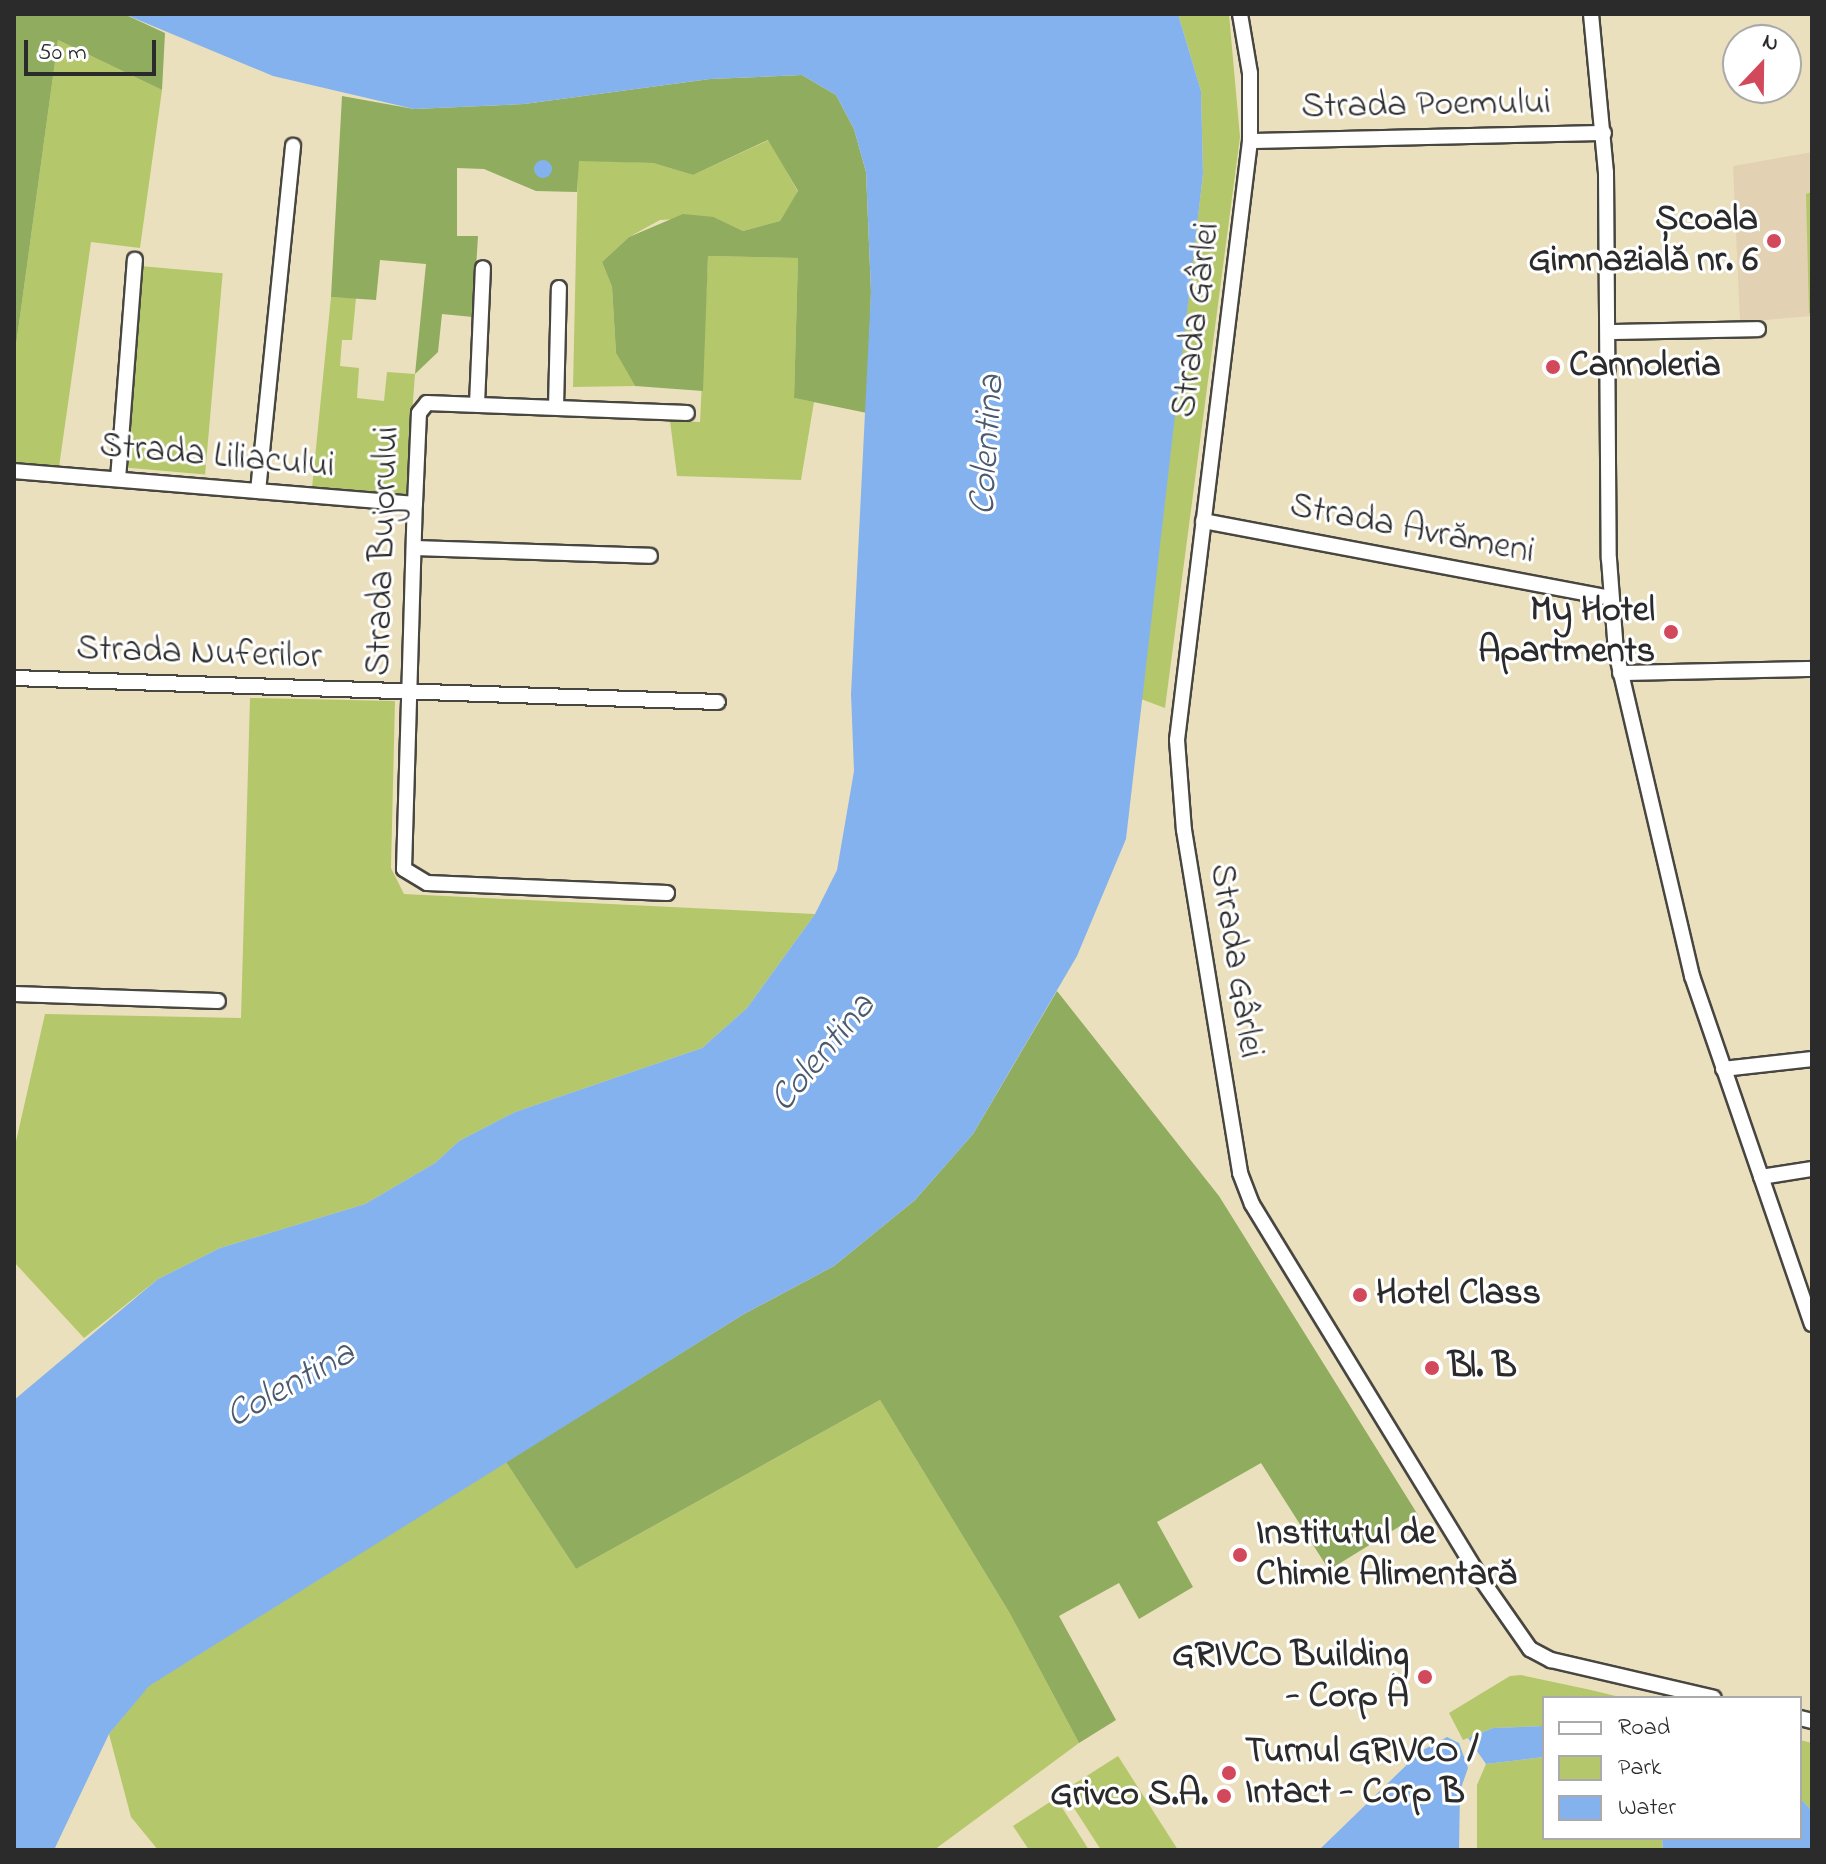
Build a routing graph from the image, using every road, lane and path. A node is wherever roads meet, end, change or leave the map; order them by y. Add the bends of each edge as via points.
1 (1240, 14) edge
2 (1591, 14) edge
3 (1604, 133) junction
4 (1250, 141) junction
5 (293, 146) dead end
6 (135, 260) dead end
7 (483, 268) dead end
8 (559, 288) dead end
9 (1758, 329) dead end
10 (1608, 332) junction
11 (477, 404) junction
12 (556, 407) junction
13 (687, 413) dead end
14 (14, 471) edge
15 (118, 479) junction
16 (258, 491) junction
17 (415, 504) junction
18 (1203, 521) junction
19 (414, 548) junction
20 (650, 556) dead end
21 (1610, 598) junction
22 (1812, 669) edge
23 (1620, 673) junction
24 (14, 678) edge
25 (408, 690) junction
26 (718, 702) dead end
27 (667, 893) dead end
28 (14, 994) edge
29 (218, 1001) dead end
30 (1812, 1059) edge
31 (1723, 1069) junction
32 (1812, 1169) edge
33 (1761, 1177) junction
34 (1812, 1324) edge
35 (1705, 1696) edge

1 - 4 street, Strada Gârlei via 1250,73
2 - 3 street
3 - 4 street, Strada Poemului
3 - 10 street
4 - 18 street, Strada Gârlei
5 - 16 street
6 - 15 street
7 - 11 street
8 - 12 street
9 - 10 street
10 - 21 street
11 - 12 street, Strada Bujorului
11 - 17 street, Strada Bujorului via 421,407
12 - 13 street, Strada Bujorului
14 - 15 street, Strada Liliacului
15 - 16 street, Strada Liliacului
16 - 17 street, Strada Liliacului
17 - 19 street, Strada Bujorului
18 - 21 street, Strada Avrămeni
18 - 35 street, Strada Gârlei via 1177,740 1194,899 1245,1191 1477,1573 1530,1649 1551,1660
19 - 20 street
19 - 25 street, Strada Bujorului
21 - 23 street
22 - 23 street
23 - 31 street via 1692,976
24 - 25 street, Strada Nuferilor
25 - 26 street, Strada Nuferilor
25 - 27 street, Strada Bujorului via 404,869 427,883
28 - 29 street
30 - 31 street
31 - 33 street
32 - 33 street
33 - 34 street

